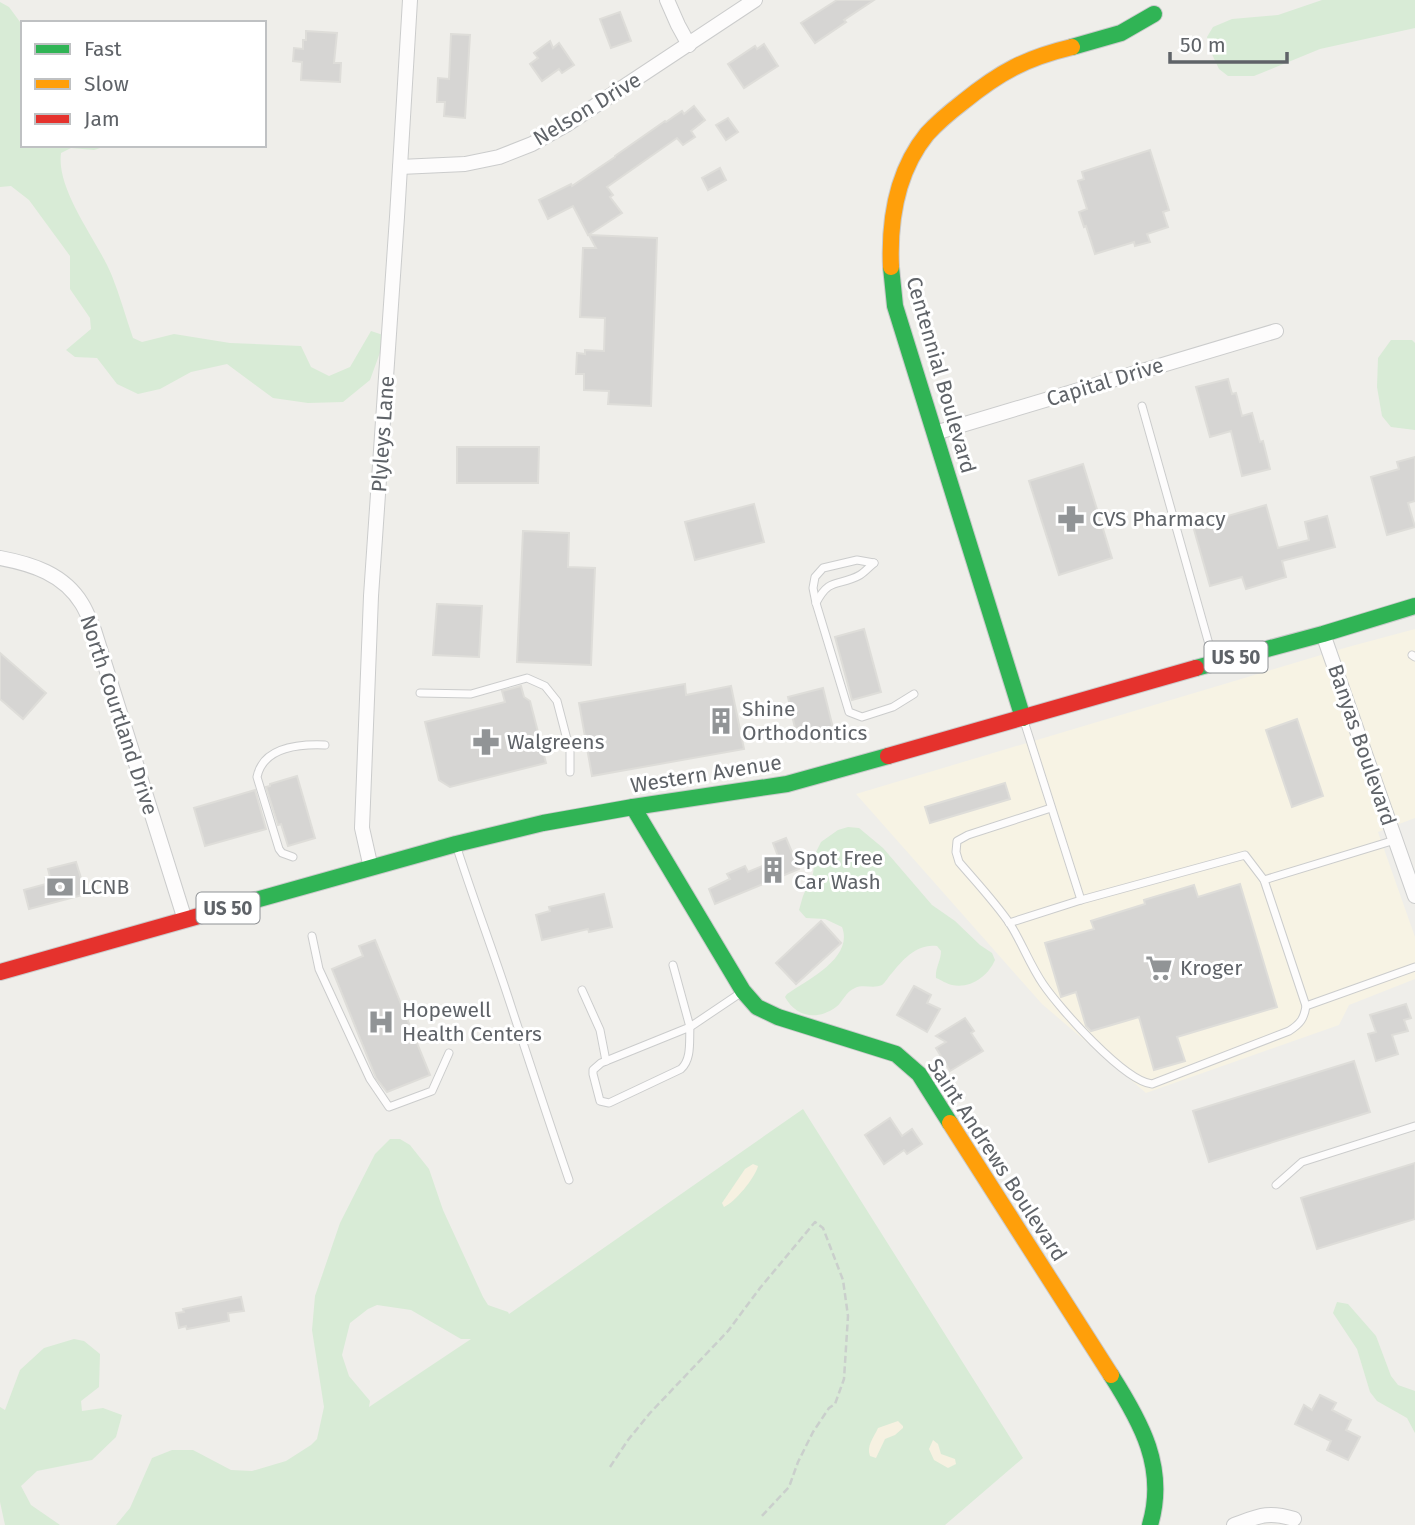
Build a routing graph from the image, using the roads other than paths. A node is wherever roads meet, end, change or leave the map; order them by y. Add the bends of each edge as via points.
1 (410, 0) edge
2 (667, 0) edge
3 (755, 0) edge
4 (1154, 14) dead end
5 (689, 45) junction
6 (400, 167) junction
7 (1276, 331) dead end
8 (1142, 406) dead end
9 (935, 433) junction
10 (0, 558) edge
11 (816, 603) junction
12 (1415, 606) edge
13 (1323, 634) junction
14 (1214, 663) junction
15 (420, 693) dead end
16 (914, 694) dead end
17 (1023, 718) junction
18 (325, 745) dead end
19 (570, 772) dead end
20 (633, 807) junction
21 (1051, 808) junction
22 (1395, 840) junction
23 (456, 844) junction
24 (293, 857) dead end
25 (371, 868) junction
26 (1264, 880) junction
27 (1415, 896) edge
28 (1081, 901) junction
29 (184, 920) junction
30 (1009, 923) junction
31 (312, 936) dead end
32 (673, 965) dead end
33 (1415, 967) edge
34 (0, 972) edge
35 (582, 990) dead end
36 (743, 991) junction
37 (1306, 1006) junction
38 (690, 1027) junction
39 (449, 1053) dead end
40 (606, 1061) junction
41 (1415, 1126) edge
42 (569, 1180) dead end
43 (1276, 1185) dead end
44 (1294, 1519) dead end
45 (1154, 1524) edge
46 (1234, 1525) edge

1 - 6 street, Plyleys Lane
2 - 5 street
3 - 5 street, Nelson Drive
4 - 9 street, Centennial Boulevard via 1122,32 1037,56 1009,70 950,112 913,156 896,196 890,273 895,306
5 - 6 street, Nelson Drive via 531,144 465,164
6 - 25 street, Plyleys Lane via 371,609 362,828
7 - 9 street, Capital Drive
8 - 14 lane
9 - 17 street, Centennial Boulevard
10 - 29 street, North Courtland Drive via 41,568 63,580 82,603
11 - 11 lane via 813,587 823,568 857,560 874,563 859,575 830,584
11 - 16 lane via 849,712 862,717 893,708
12 - 13 street, Western Avenue / US 50
13 - 14 street, Western Avenue / US 50
13 - 22 street, Banyas Boulevard
14 - 17 street, Western Avenue / US 50
15 - 19 lane via 471,694 527,678 545,686 557,701 570,751
17 - 20 street, Western Avenue / US 50 via 787,784
17 - 21 lane
18 - 24 lane via 289,747 274,753 258,772 279,849
20 - 23 street, Western Avenue / US 50
20 - 36 street, Saint Andrews Boulevard
21 - 28 lane
21 - 30 lane via 957,841 959,862
22 - 26 lane
22 - 27 street, Banyas Boulevard
23 - 25 street, Western Avenue / US 50
23 - 42 lane
25 - 29 street, Western Avenue / US 50
26 - 28 lane via 1245,855
26 - 37 lane
28 - 30 lane
29 - 34 street, Western Avenue / US 50
30 - 37 lane via 1042,984 1070,1019 1143,1083 1152,1084 1289,1031 1299,1025
31 - 39 lane via 318,969 388,1107 432,1091
32 - 38 lane
33 - 37 lane
35 - 40 lane via 600,1030
36 - 38 lane
36 - 45 street, Saint Andrews Boulevard via 757,1007 778,1017 896,1054 919,1074 1140,1425 1155,1471
38 - 40 lane
38 - 40 lane via 688,1059 681,1069 609,1103 600,1101 593,1074 596,1066
41 - 43 lane via 1303,1162
44 - 46 street via 1278,1514

